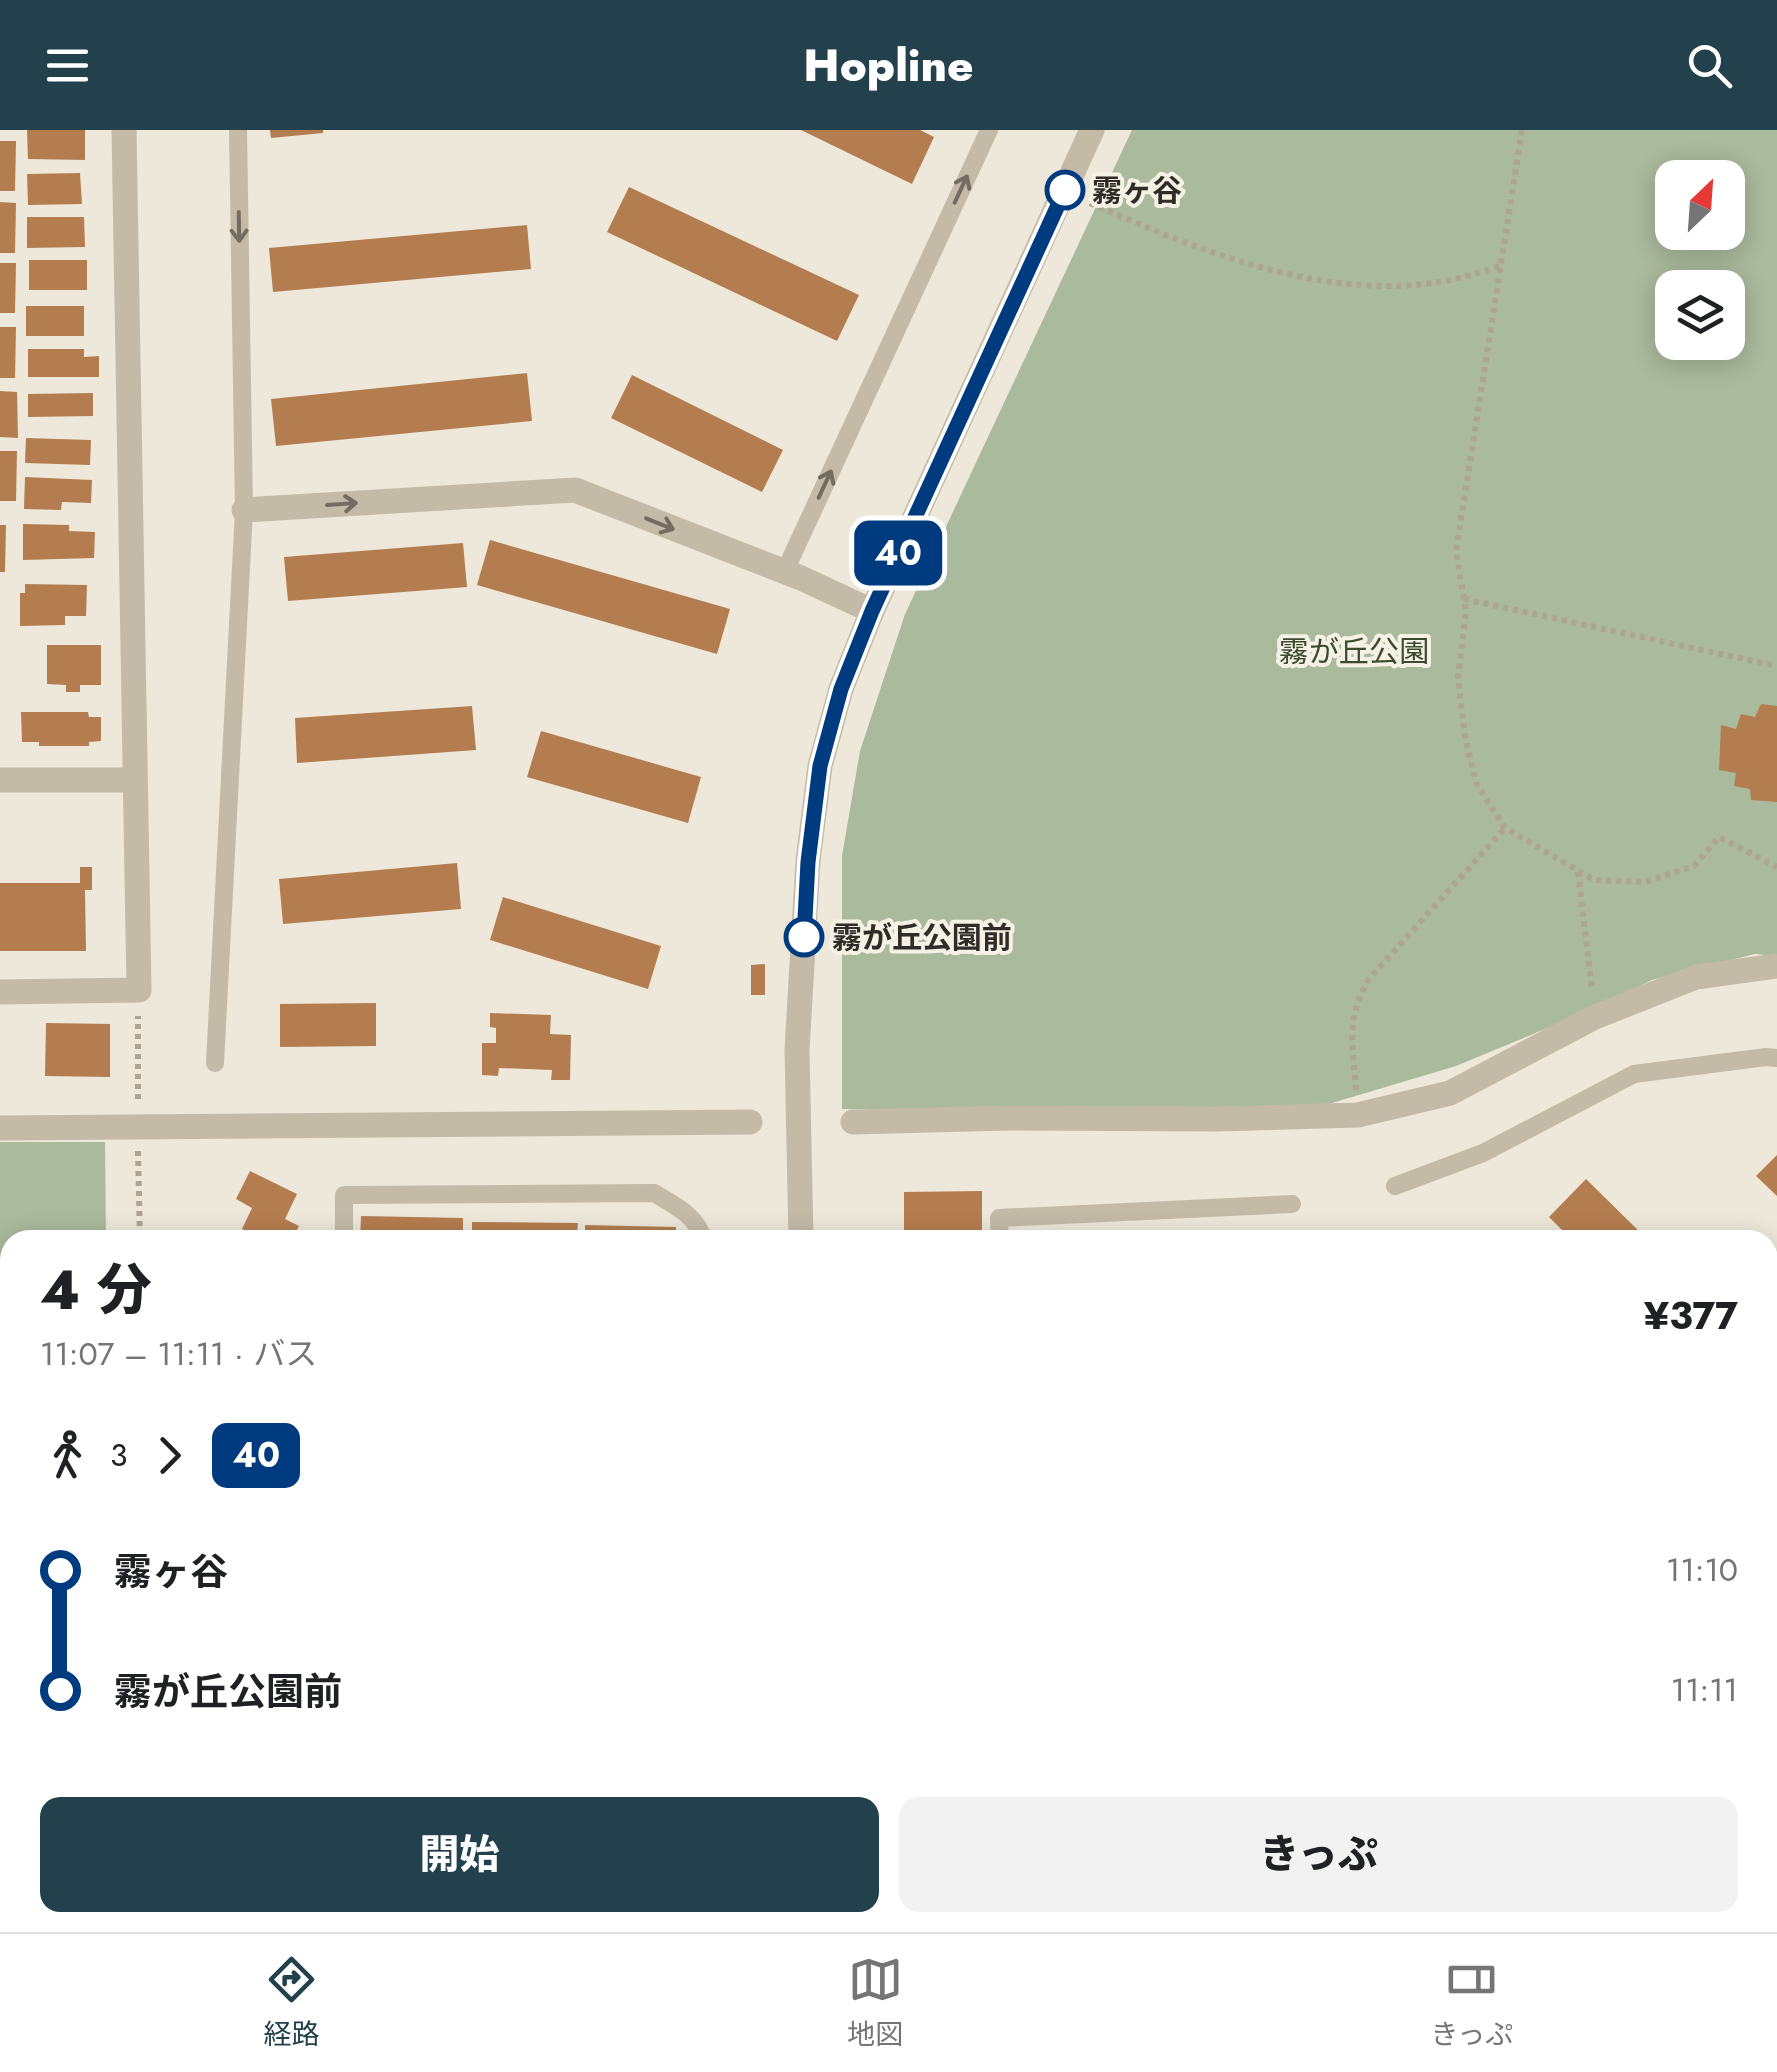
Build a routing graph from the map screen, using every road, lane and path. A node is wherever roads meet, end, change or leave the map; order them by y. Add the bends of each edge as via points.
1 (124, 130) edge
2 (238, 130) edge
3 (989, 130) edge
4 (1092, 130) edge
5 (1522, 130) edge
6 (1090, 203) dead end
7 (1501, 265) junction
8 (244, 510) junction
9 (784, 573) junction
10 (1464, 599) junction
11 (872, 611) junction
12 (1777, 666) edge
13 (0, 780) edge
14 (133, 780) junction
15 (1505, 828) junction
16 (1777, 867) edge
17 (1578, 871) junction
18 (1777, 966) edge
19 (0, 992) edge
20 (1595, 1018) junction
21 (1777, 1058) edge
22 (215, 1063) dead end
23 (1358, 1115) junction
24 (750, 1122) dead end
25 (853, 1122) dead end
26 (0, 1128) edge
27 (1394, 1186) dead end
28 (1292, 1204) dead end
29 (344, 1230) edge
30 (700, 1230) edge
31 (800, 1230) edge
32 (1000, 1230) edge

1 - 14 street
2 -> 8 lane
9 -> 3 lane
4 - 11 street
5 - 7 path
6 - 7 path via 1156,232 1322,281 1376,288 1433,284
7 - 10 path via 1456,551
8 -> 9 street via 574,490
8 - 22 lane
9 - 11 street
10 - 12 path
10 - 15 path via 1458,678 1465,736 1476,783
11 - 31 street via 820,766 808,862 797,1050
13 - 14 street
14 - 19 street via 138,990
15 - 17 path
15 - 23 path via 1356,1000 1351,1020
16 - 17 path via 1720,837 1694,866 1646,882 1594,880
17 - 20 path
18 - 20 street via 1696,977
20 - 23 street via 1450,1093
21 - 27 lane via 1634,1074 1483,1153
23 - 25 street
24 - 26 street
28 - 32 lane via 999,1218
29 - 30 lane via 344,1194 654,1194 685,1212

